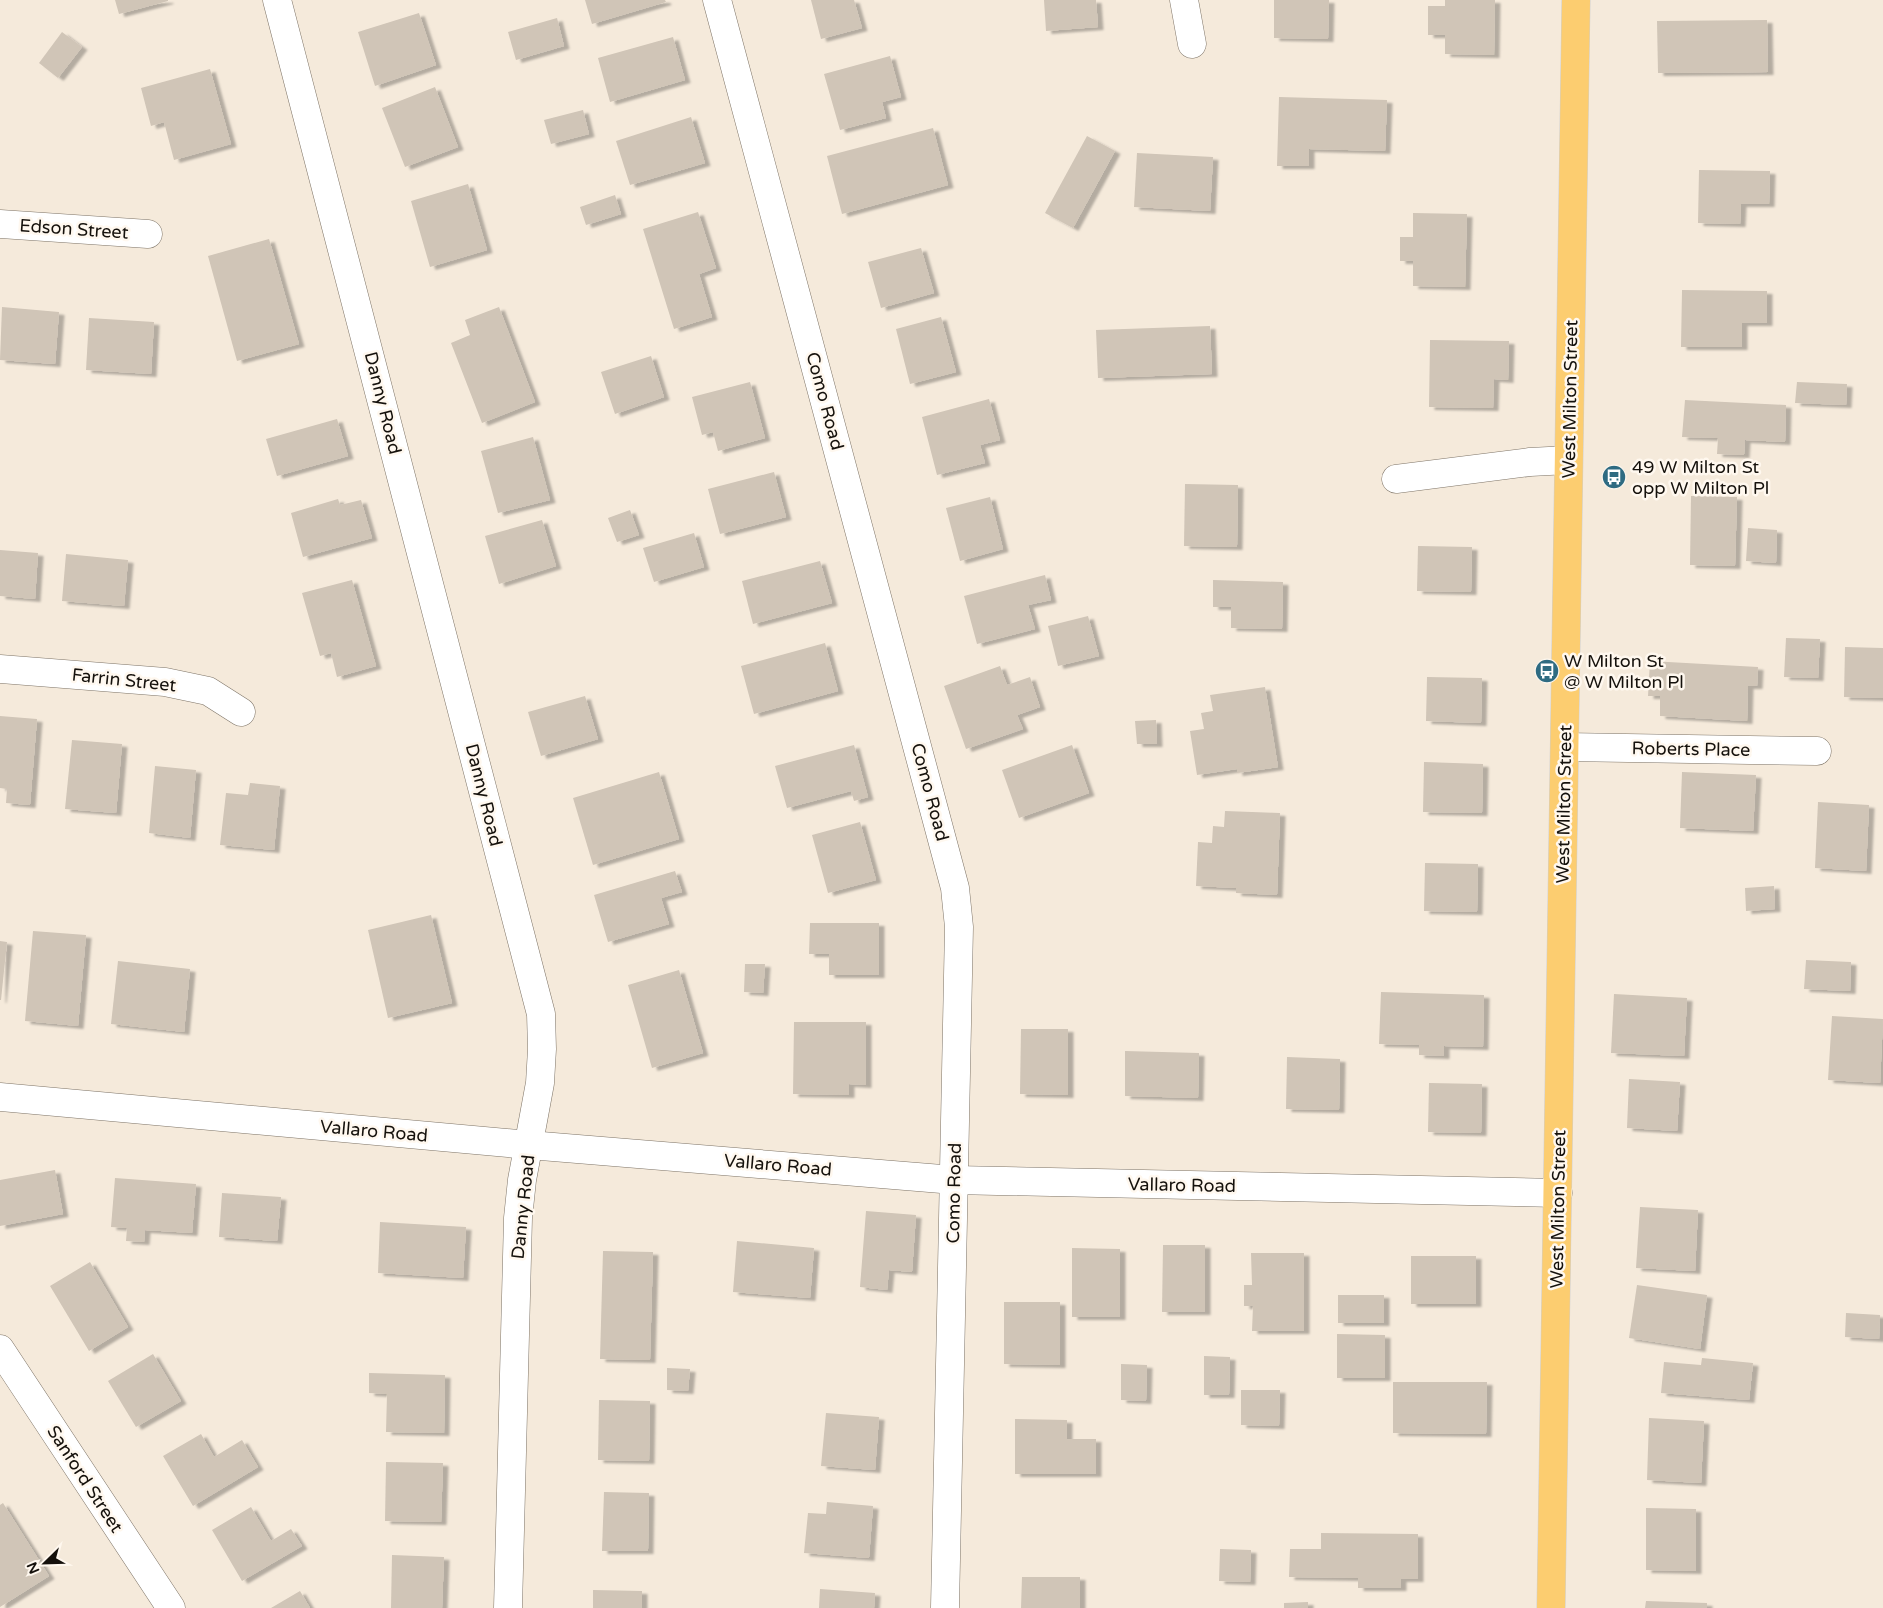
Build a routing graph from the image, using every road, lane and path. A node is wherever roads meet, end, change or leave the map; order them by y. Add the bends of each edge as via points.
1 (277, 0) edge
2 (717, 0) edge
3 (1184, 0) edge
4 (1576, 0) edge
5 (1192, 44) dead end
6 (0, 224) edge
7 (148, 234) dead end
8 (1568, 460) junction
9 (1396, 479) dead end
10 (0, 669) edge
11 (241, 712) dead end
12 (1565, 747) junction
13 (1816, 751) dead end
14 (0, 1097) edge
15 (529, 1145) junction
16 (954, 1180) junction
17 (1558, 1192) junction
18 (0, 1349) edge
19 (171, 1608) edge
20 (508, 1608) edge
21 (945, 1608) edge
22 (1551, 1608) edge

1 - 15 street, Danny Road via 540,1014 540,1083
2 - 16 street, Como Road via 955,888 959,927
3 - 5 street
4 - 8 main road, West Milton Street
6 - 7 street, Edson Street
8 - 9 street
8 - 12 main road, West Milton Street
10 - 11 street, Farrin Street via 165,682 208,691
12 - 13 street, Roberts Place
12 - 17 main road, West Milton Street
14 - 15 street, Vallaro Road
15 - 16 street, Vallaro Road
15 - 20 street, Danny Road via 518,1218
16 - 17 street, Vallaro Road
16 - 21 street, Como Road
17 - 22 main road, West Milton Street
18 - 19 street, Sanford Street

